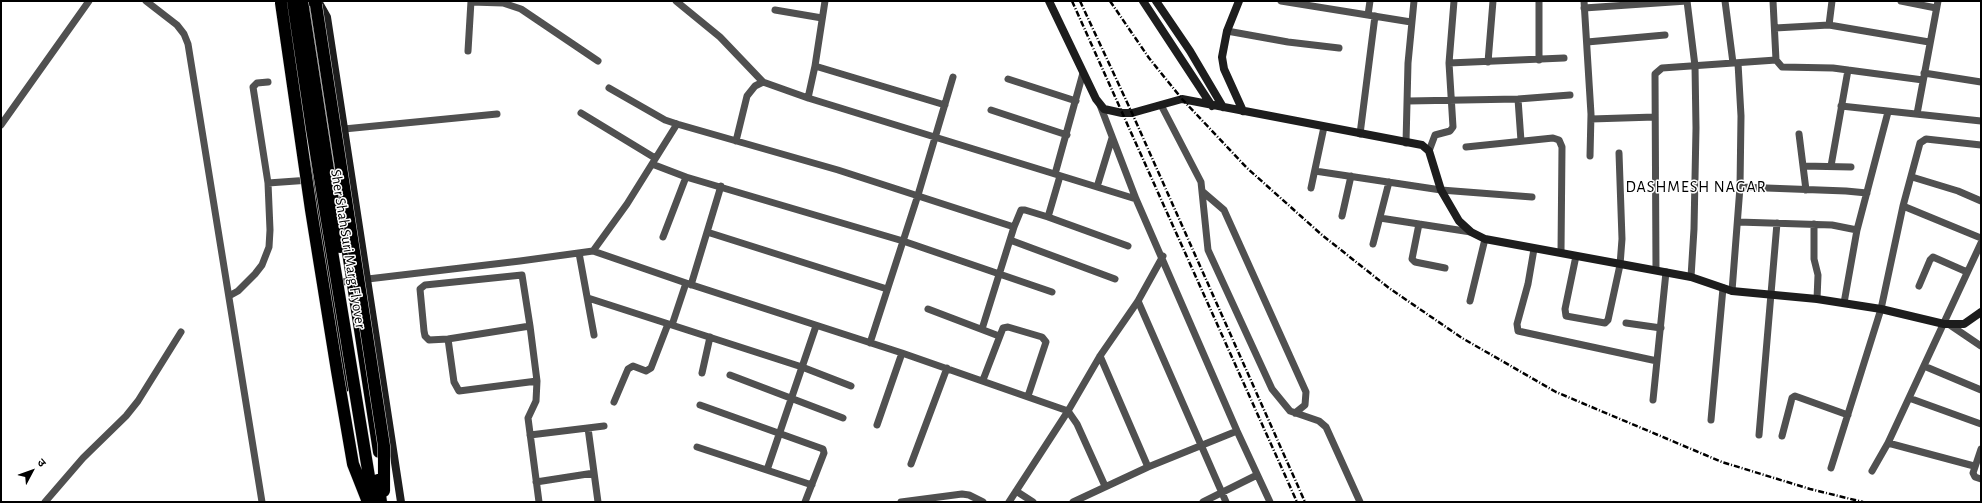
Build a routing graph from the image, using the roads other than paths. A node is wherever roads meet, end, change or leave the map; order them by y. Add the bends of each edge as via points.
1 (89, 1) edge
2 (146, 1) edge
3 (285, 1) edge
4 (302, 1) edge
5 (470, 1) edge
6 (676, 1) edge
7 (825, 1) edge
8 (1049, 1) edge
9 (1143, 1) edge
10 (1156, 1) edge
11 (1281, 1) edge
12 (1370, 1) edge
13 (1414, 1) edge
14 (1454, 1) edge
15 (1493, 1) edge
16 (1539, 1) edge
17 (1687, 1) edge
18 (1725, 1) edge
19 (1773, 1) edge
20 (1832, 1) edge
21 (1901, 1) edge
22 (315, 2) edge
23 (1237, 2) edge
24 (1621, 3) edge
25 (1584, 5) edge
26 (1937, 5) edge
27 (775, 10) dead end
28 (1371, 16) junction
29 (822, 18) junction
30 (1411, 22) junction
31 (1829, 24) junction
32 (1775, 28) junction
33 (1227, 31) junction
34 (1665, 35) dead end
35 (1587, 42) junction
36 (1929, 42) junction
37 (1339, 48) dead end
38 (468, 51) dead end
39 (1564, 58) dead end
40 (1540, 60) junction
41 (1776, 60) junction
42 (598, 61) dead end
43 (1488, 62) junction
44 (1449, 63) junction
45 (1735, 63) junction
46 (816, 66) junction
47 (1695, 66) junction
48 (1848, 70) junction
49 (1083, 73) junction
50 (1924, 76) junction
51 (954, 77) dead end
52 (1008, 79) dead end
53 (268, 82) dead end
54 (763, 82) junction
55 (1981, 82) edge
56 (609, 88) dead end
57 (1570, 94) dead end
58 (808, 98) junction
59 (1518, 99) junction
60 (1076, 101) junction
61 (1408, 101) junction
62 (1452, 101) junction
63 (1100, 104) junction
64 (945, 105) junction
65 (1161, 105) junction
66 (1212, 106) junction
67 (1841, 106) junction
68 (1223, 107) junction
69 (991, 110) dead end
70 (1243, 111) junction
71 (1888, 112) junction
72 (497, 114) dead end
73 (581, 114) dead end
74 (1917, 114) junction
75 (1655, 116) junction
76 (1591, 119) junction
77 (1981, 121) edge
78 (677, 124) junction
79 (1, 125) edge
80 (1324, 127) junction
81 (344, 129) junction
82 (1360, 134) junction
83 (1798, 134) dead end
84 (1067, 135) junction
85 (935, 136) junction
86 (1112, 138) junction
87 (736, 141) junction
88 (1522, 141) junction
89 (1406, 143) junction
90 (1981, 145) edge
91 (1466, 147) dead end
92 (1429, 151) junction
93 (1619, 154) dead end
94 (1590, 156) dead end
95 (654, 161) junction
96 (1803, 166) junction
97 (1831, 166) junction
98 (1850, 167) dead end
99 (1315, 171) junction
100 (1058, 175) junction
101 (1351, 176) junction
102 (686, 177) junction
103 (1912, 177) junction
104 (314, 180) junction
105 (1389, 182) junction
106 (268, 183) junction
107 (721, 186) junction
108 (1097, 187) junction
109 (1740, 187) junction
110 (1311, 188) dead end
111 (1441, 190) junction
112 (1806, 190) junction
113 (1203, 192) junction
114 (1867, 193) junction
115 (918, 195) junction
116 (1532, 197) dead end
117 (1136, 199) junction
118 (1981, 201) edge
119 (1903, 206) junction
120 (1342, 216) dead end
121 (1048, 217) junction
122 (1380, 218) junction
123 (1738, 222) junction
124 (1777, 223) junction
125 (1419, 224) junction
126 (1814, 224) junction
127 (1014, 227) junction
128 (1857, 230) junction
129 (707, 232) junction
130 (1471, 232) junction
131 (663, 237) dead end
132 (1981, 238) edge
133 (1485, 239) junction
134 (1010, 240) junction
135 (903, 241) junction
136 (1981, 242) edge
137 (1373, 244) dead end
138 (1128, 246) dead end
139 (1534, 249) junction
140 (593, 251) junction
141 (1561, 252) junction
142 (579, 253) junction
143 (1163, 256) junction
144 (1576, 256) junction
145 (520, 261) junction
146 (1620, 265) junction
147 (1445, 268) dead end
148 (1656, 270) junction
149 (1666, 272) junction
150 (1967, 272) junction
151 (522, 275) junction
152 (999, 275) junction
153 (1691, 277) junction
154 (367, 279) junction
155 (1115, 279) dead end
156 (352, 281) junction
157 (330, 284) junction
158 (688, 284) junction
159 (1919, 286) dead end
160 (1723, 288) junction
161 (887, 289) junction
162 (1732, 291) junction
163 (1052, 292) dead end
164 (229, 296) junction
165 (1772, 296) junction
166 (588, 298) junction
167 (1817, 299) junction
168 (1138, 300) junction
169 (1470, 301) dead end
170 (1844, 303) junction
171 (928, 309) dead end
172 (1882, 309) junction
173 (1981, 312) edge
174 (1626, 323) dead end
175 (1947, 324) junction
176 (670, 325) junction
177 (530, 326) junction
178 (816, 326) junction
179 (1661, 328) junction
180 (982, 330) junction
181 (180, 332) dead end
182 (594, 335) dead end
183 (999, 336) junction
184 (710, 337) junction
185 (448, 339) junction
186 (870, 343) junction
187 (1981, 346) edge
188 (902, 353) junction
189 (1100, 356) junction
190 (1658, 361) junction
191 (1924, 366) junction
192 (802, 367) junction
193 (947, 368) junction
194 (702, 373) dead end
195 (730, 375) dead end
196 (983, 380) junction
197 (537, 381) junction
198 (850, 386) dead end
199 (1981, 390) edge
200 (1028, 396) junction
201 (792, 398) junction
202 (1909, 398) junction
203 (1653, 400) dead end
204 (614, 402) dead end
205 (700, 405) dead end
206 (1068, 412) junction
207 (1295, 413) junction
208 (1848, 415) junction
209 (843, 418) dead end
210 (1711, 420) dead end
211 (1981, 424) edge
212 (877, 425) dead end
213 (604, 426) dead end
214 (588, 428) junction
215 (1237, 431) junction
216 (779, 432) junction
217 (1759, 434) dead end
218 (530, 435) junction
219 (1782, 436) dead end
220 (1888, 443) junction
221 (1201, 446) junction
222 (697, 447) dead end
223 (1981, 449) edge
224 (911, 464) dead end
225 (1974, 466) junction
226 (1148, 467) junction
227 (1831, 468) dead end
228 (767, 470) junction
229 (1872, 471) dead end
230 (594, 473) junction
231 (1257, 475) junction
232 (1981, 479) edge
233 (536, 482) junction
234 (812, 485) junction
235 (1105, 486) junction
236 (1016, 491) junction
237 (1223, 493) junction
238 (946, 499) edge
239 (45, 502) edge
240 (262, 502) edge
241 (364, 502) edge
242 (368, 502) edge
243 (373, 502) edge
244 (381, 502) edge
245 (386, 502) edge
246 (402, 502) edge
247 (539, 502) edge
248 (598, 502) edge
249 (805, 502) edge
250 (901, 502) edge
251 (982, 502) edge
252 (1009, 502) edge
253 (1033, 502) edge
254 (1073, 502) edge
255 (1203, 502) edge
256 (1226, 502) edge
257 (1270, 502) edge
258 (1360, 502) edge

1 - 79 street
2 - 164 street via 177,25 188,44
3 - 104 highway
3 - 242 highway, bridge via 311,210 337,371 353,464
3 - 243 highway, Sher Shah Suri Marg Flyover, bridge via 312,129
4 - 244 highway, Sher Shah Suri Marg Flyover, bridge
5 - 38 street
5 - 42 street via 503,3 521,9
6 - 54 street via 732,48
7 - 29 street
8 - 49 street
9 - 66 street
10 - 68 street via 1190,51
11 - 28 street
12 - 28 street
13 - 30 street
14 - 44 street
15 - 43 street
16 - 40 street
17 - 24 street
17 - 47 street
18 - 45 street
19 - 32 street
20 - 31 street
21 - 26 street
22 - 81 street via 327,17
22 - 156 highway
22 - 245 highway, bridge via 384,446
23 - 33 street
24 - 25 street
25 - 35 street
26 - 36 street
27 - 29 street
28 - 30 street
28 - 82 street
29 - 46 street
30 - 61 street
31 - 32 street
31 - 36 street
32 - 41 street
33 - 37 street
33 - 70 street via 1222,65
34 - 35 street
35 - 76 street
36 - 50 street
39 - 40 street
40 - 43 street
41 - 45 street
41 - 48 street via 1779,65 1787,68 1822,67
43 - 44 street
44 - 62 street
45 - 47 street
45 - 109 street via 1741,116
46 - 58 street
46 - 64 street
47 - 75 street via 1662,68 1657,71
47 - 153 street via 1696,147
48 - 50 street
48 - 67 street
49 - 60 street
49 - 63 street
50 - 55 street
50 - 74 street
51 - 64 street
52 - 60 street
53 - 106 street via 257,83 253,87
54 - 58 street
54 - 87 street via 755,86 748,96
56 - 78 street
57 - 59 street
58 - 85 street
59 - 62 street
59 - 88 street
60 - 84 street
61 - 62 street
61 - 89 street
62 - 92 street via 1453,129 1435,135
63 - 65 street via 1108,110 1122,113
63 - 86 street
64 - 85 street
65 - 66 street via 1182,99
65 - 113 street via 1196,170
66 - 68 street
67 - 71 street
67 - 97 street
68 - 70 street
69 - 84 street
70 - 80 street
71 - 74 street
71 - 114 street
72 - 81 street
73 - 95 street
74 - 77 street
75 - 76 street
75 - 148 street
76 - 94 street
78 - 87 street
78 - 95 street
80 - 82 street
80 - 99 street
81 - 154 street
82 - 89 street
83 - 96 street
84 - 100 street
85 - 100 street
85 - 115 street
86 - 108 street
86 - 117 street
87 - 115 street
88 - 91 street
88 - 141 street via 1553,138 1561,143
89 - 92 street via 1422,145
90 - 103 street via 1926,139 1922,141
92 - 111 street
93 - 146 street via 1623,228
95 - 102 street
95 - 140 street
96 - 97 street
96 - 112 street
97 - 98 street
99 - 101 street
99 - 110 street
100 - 108 street
100 - 121 street
101 - 105 street
101 - 120 street
102 - 107 street
102 - 131 street
103 - 118 street
103 - 119 street
104 - 106 street
104 - 157 highway
105 - 111 street
105 - 122 street
106 - 164 street via 269,247 256,274
107 - 129 street
107 - 135 street
108 - 117 street
109 - 112 street
109 - 123 street
111 - 116 street
111 - 130 street via 1459,221
112 - 114 street
113 - 207 street via 1208,250 1272,389 1286,408
113 - 207 street via 1224,210 1306,392 1305,405
114 - 128 street
115 - 127 street
115 - 135 street
117 - 143 street
119 - 132 street
119 - 172 street
121 - 127 street via 1023,210 1019,212
121 - 138 street
122 - 125 street
122 - 137 street
123 - 124 street
123 - 162 street
124 - 126 street
124 - 165 street
125 - 130 street
125 - 147 street via 1412,259 1415,262
126 - 128 street
126 - 167 street
127 - 134 street
128 - 170 street
129 - 158 street
129 - 161 street
130 - 133 street
133 - 139 street
133 - 169 street
134 - 152 street
134 - 155 street
135 - 152 street
135 - 161 street
136 - 150 street
139 - 141 street
139 - 190 street via 1517,324 1518,331
140 - 142 street
140 - 158 street
141 - 144 street
142 - 145 street
142 - 166 street
143 - 168 street
143 - 215 street
144 - 146 street
144 - 146 street via 1565,309 1568,317 1607,322
145 - 151 street
145 - 154 street
146 - 148 street
148 - 149 street
149 - 153 street
149 - 179 street
150 - 159 street via 1934,257 1930,260
150 - 175 street
151 - 177 street
151 - 185 street via 421,287 425,336 429,340
152 - 163 street
152 - 180 street
153 - 160 street
154 - 156 street
154 - 246 street
156 - 157 street
156 - 245 highway
157 - 241 highway
158 - 176 street
158 - 178 street
160 - 162 street
160 - 210 street
161 - 186 street
162 - 165 street
164 - 240 street
165 - 167 street
165 - 217 street
166 - 176 street
166 - 182 street
167 - 170 street
168 - 189 street
168 - 221 street
170 - 172 street
171 - 180 street
172 - 175 street
172 - 208 street
173 - 175 street via 1964,324
174 - 179 street
175 - 187 street
175 - 191 street
176 - 184 street
176 - 204 street via 651,368 646,371 632,366 628,369
177 - 185 street
177 - 197 street
178 - 186 street
178 - 192 street
179 - 190 street
180 - 183 street
181 - 239 street via 138,401
183 - 196 street
183 - 200 street via 1001,329 1005,327 1046,340
184 - 192 street
184 - 194 street
185 - 197 street via 454,382 459,391
186 - 188 street
188 - 193 street
188 - 212 street
189 - 206 street
189 - 226 street
190 - 203 street
191 - 199 street
191 - 202 street
192 - 198 street
192 - 201 street
193 - 196 street
193 - 224 street
195 - 201 street
196 - 200 street
197 - 218 street via 537,398 528,418
200 - 206 street
201 - 209 street
201 - 216 street
202 - 211 street
202 - 220 street
205 - 216 street
206 - 235 street
206 - 236 street
207 - 258 street via 1319,421 1326,427
208 - 219 street via 1795,396 1792,398
208 - 227 street
213 - 214 street
214 - 218 street
214 - 230 street
215 - 221 street
215 - 231 street
216 - 228 street
216 - 234 street via 823,448 824,453
218 - 233 street
220 - 225 street
220 - 229 street
221 - 226 street
221 - 237 street
222 - 228 street
223 - 225 street
225 - 232 street via 1973,475
226 - 235 street
228 - 234 street
230 - 233 street
230 - 248 street
231 - 237 street
231 - 257 street
233 - 247 street
234 - 249 street
235 - 254 street
236 - 252 street
236 - 253 street
237 - 255 street
237 - 256 street
238 - 250 street
238 - 251 street via 962,494

